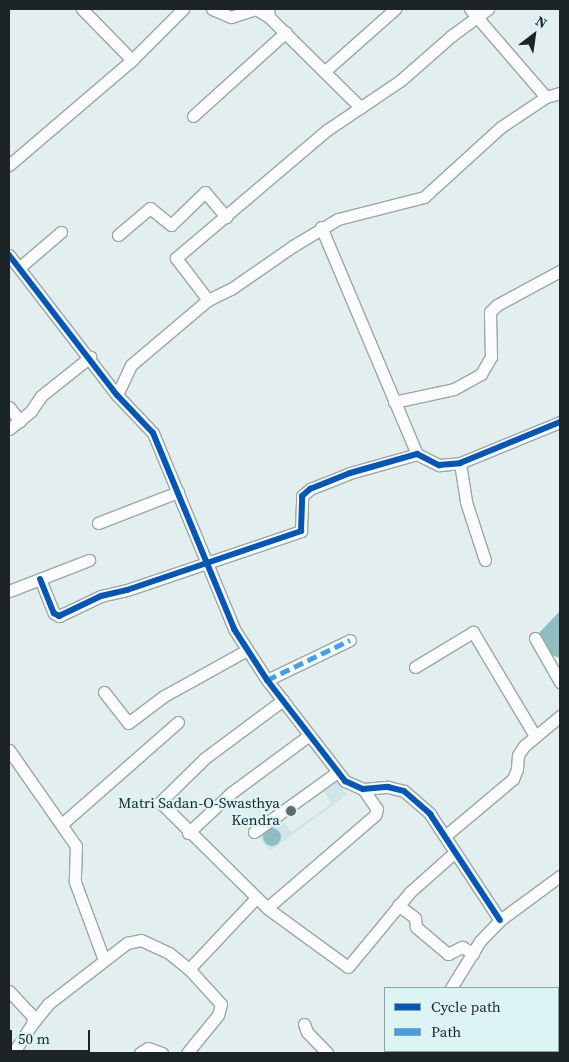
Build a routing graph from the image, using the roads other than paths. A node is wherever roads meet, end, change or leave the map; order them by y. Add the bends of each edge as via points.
1 (82, 9) edge
2 (183, 9) edge
3 (212, 9) edge
4 (395, 9) edge
5 (470, 9) edge
6 (488, 9) edge
7 (269, 13) edge
8 (477, 18) junction
9 (286, 32) junction
10 (132, 60) junction
11 (325, 71) junction
12 (560, 93) edge
13 (546, 96) junction
14 (360, 108) junction
15 (193, 116) dead end
16 (9, 165) edge
17 (226, 216) junction
18 (321, 227) junction
19 (61, 232) dead end
20 (118, 235) dead end
21 (9, 254) edge
22 (20, 267) junction
23 (560, 271) edge
24 (208, 300) junction
25 (90, 357) junction
26 (117, 395) junction
27 (394, 402) junction
28 (9, 407) edge
29 (20, 421) junction
30 (560, 422) edge
31 (9, 429) edge
32 (416, 454) junction
33 (460, 463) junction
34 (178, 492) junction
35 (98, 523) dead end
36 (89, 560) dead end
37 (485, 560) dead end
38 (207, 563) junction
39 (40, 579) junction
40 (10, 588) edge
41 (535, 638) dead end
42 (350, 640) dead end
43 (247, 650) junction
44 (415, 667) dead end
45 (267, 680) junction
46 (560, 682) edge
47 (104, 692) dead end
48 (283, 700) junction
49 (560, 716) edge
50 (178, 722) dead end
51 (308, 736) junction
52 (536, 736) junction
53 (9, 750) edge
54 (336, 772) junction
55 (363, 789) junction
56 (63, 824) junction
57 (254, 832) dead end
58 (188, 833) junction
59 (445, 836) junction
60 (455, 852) junction
61 (560, 876) edge
62 (256, 898) junction
63 (398, 905) junction
64 (267, 908) junction
65 (500, 920) junction
66 (473, 953) junction
67 (104, 960) junction
68 (189, 969) junction
69 (452, 987) edge
70 (9, 991) edge
71 (32, 1024) junction
72 (304, 1024) dead end
73 (13, 1053) edge
74 (140, 1053) edge
75 (162, 1053) edge
76 (187, 1053) edge
77 (327, 1053) edge

1 - 10 street
2 - 10 street
3 - 7 street via 231,17 256,9
4 - 11 street
5 - 8 street
6 - 8 street
7 - 9 street
8 - 13 street
8 - 14 street
9 - 11 street
9 - 15 street
10 - 16 street
11 - 14 street
12 - 13 street
13 - 18 street via 501,128 424,197 364,210
14 - 17 street via 327,130
17 - 20 street via 205,192 171,224 150,208
17 - 24 street via 176,258
18 - 24 street via 231,289
18 - 27 street
19 - 22 street
21 - 22 street
22 - 25 street
23 - 27 street via 497,305 490,312 491,357 481,374 454,389
24 - 26 street via 131,365
25 - 26 street
25 - 29 street via 42,396
26 - 34 street via 153,433
27 - 32 street
28 - 29 street
29 - 31 street
30 - 33 street
32 - 33 street via 439,465
32 - 38 street via 310,489 302,496 300,505 301,531
33 - 37 street via 466,502
34 - 35 street
34 - 38 street
36 - 39 street
38 - 39 street via 101,596 59,616 54,613
38 - 43 street via 234,629
39 - 40 street
41 - 46 street
42 - 45 street
43 - 45 street
43 - 47 street via 172,692 128,723
44 - 52 street via 473,632
45 - 48 street
48 - 51 street
48 - 58 street via 205,758 161,799 170,815
49 - 52 street
50 - 56 street
51 - 54 street
51 - 58 street via 231,793
52 - 59 street via 518,755 518,770 513,779
53 - 56 street
54 - 55 street via 352,786
54 - 57 street
55 - 59 street via 388,787 404,791 430,814
55 - 64 street via 377,809 375,815
56 - 67 street via 76,846 75,882
58 - 62 street
59 - 60 street
60 - 63 street
60 - 65 street
61 - 65 street
62 - 64 street
62 - 68 street
63 - 64 street via 348,966
63 - 66 street via 416,918 416,927 448,954 462,947
65 - 66 street
66 - 69 street
67 - 68 street via 127,943 141,940 169,953
67 - 71 street via 48,1004
68 - 76 street via 216,999 221,1010
70 - 71 street via 30,1012
71 - 73 street
72 - 77 street via 306,1032
74 - 75 street via 148,1048

